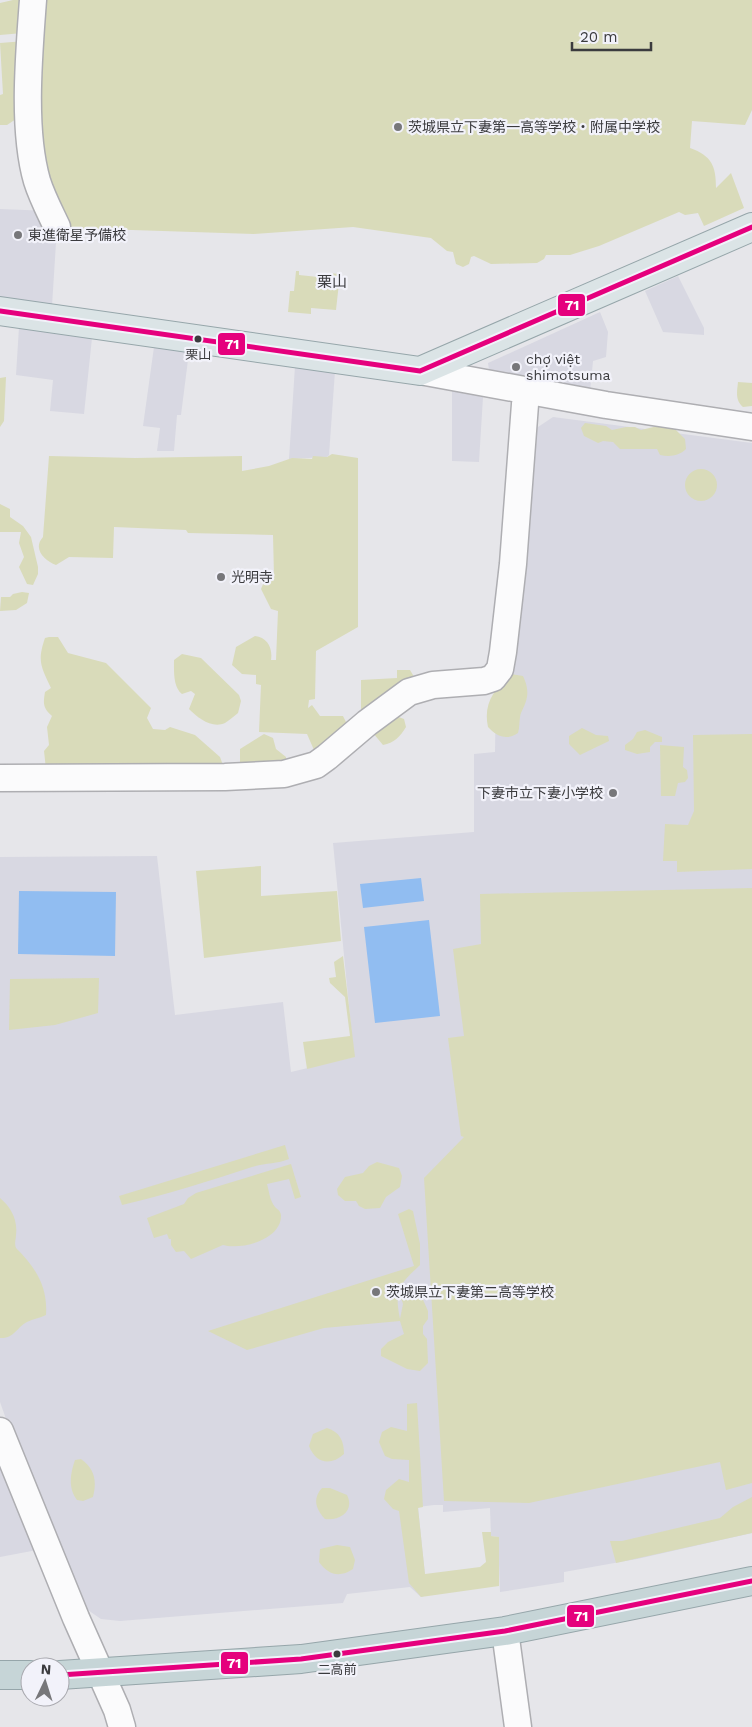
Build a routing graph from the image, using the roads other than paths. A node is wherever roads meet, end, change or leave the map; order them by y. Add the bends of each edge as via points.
1 (33, 0) edge
2 (57, 227) dead end
3 (752, 227) edge
4 (0, 311) edge
5 (420, 371) junction
6 (526, 391) junction
7 (752, 427) edge
8 (0, 778) edge
9 (0, 1431) edge
10 (752, 1581) edge
11 (505, 1631) junction
12 (100, 1672) junction
13 (70, 1674) edge
14 (0, 1675) edge
15 (20, 1675) edge
16 (122, 1727) edge
17 (518, 1727) edge

1 - 2 street via 29,67 31,148 37,181
3 - 5 main road
4 - 5 main road
5 - 6 street
6 - 7 street
6 - 8 street via 503,652 500,669 493,678 433,685 409,692 316,765 284,774
9 - 12 street
10 - 11 highway
11 - 12 highway via 301,1659
11 - 17 street
12 - 13 highway
12 - 16 street
14 - 15 highway

